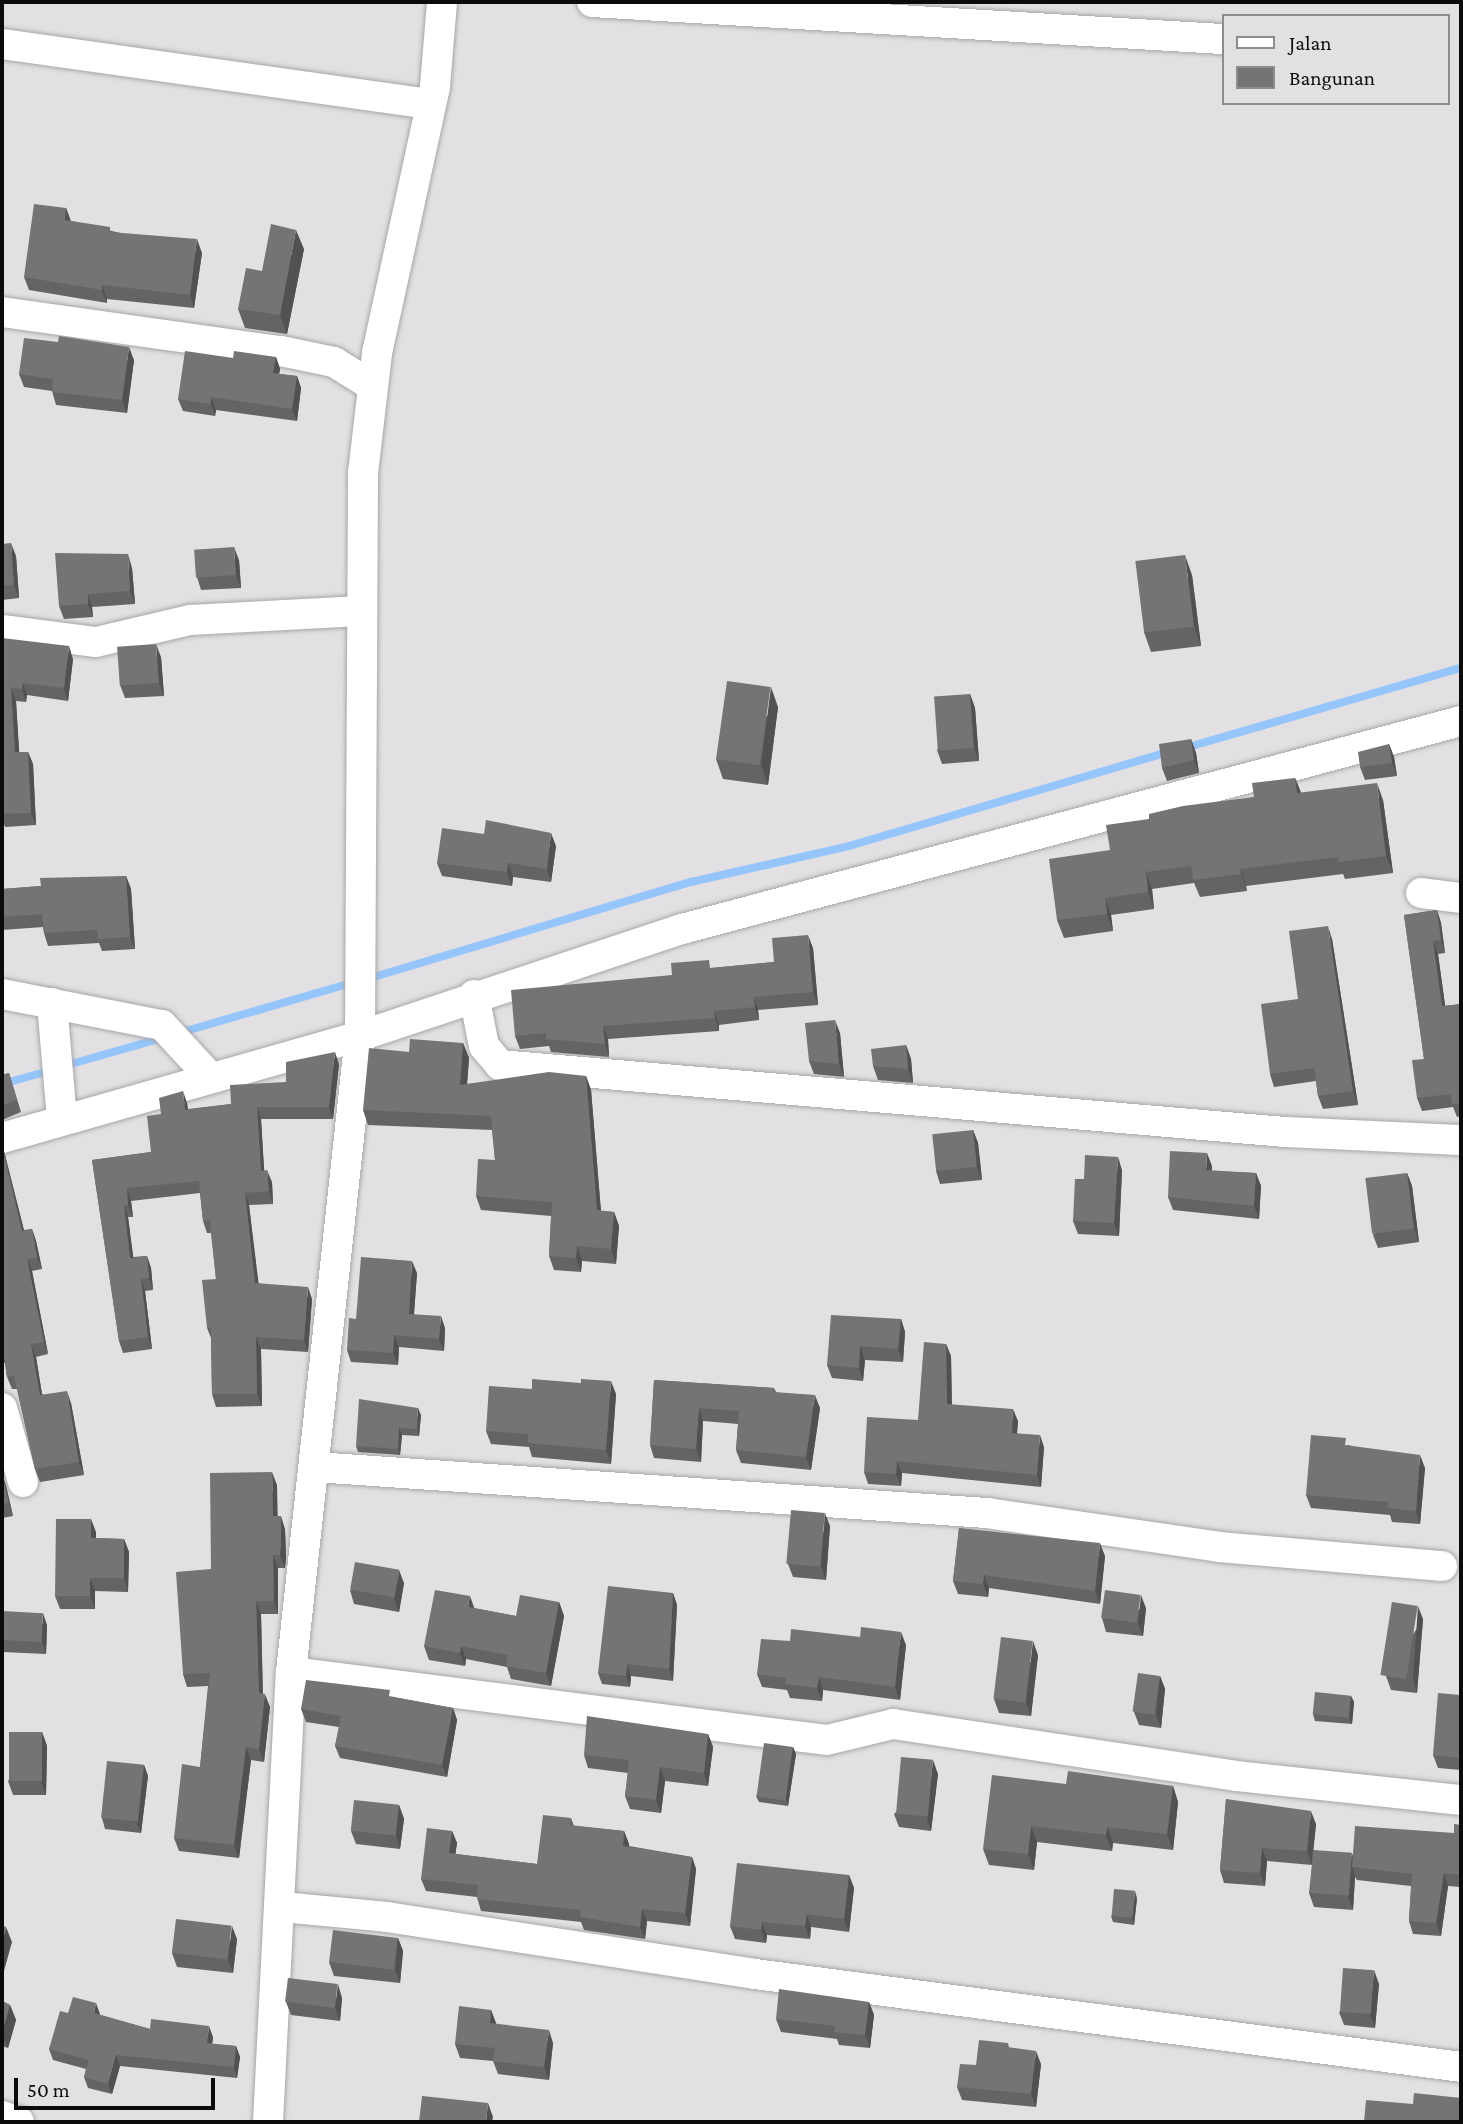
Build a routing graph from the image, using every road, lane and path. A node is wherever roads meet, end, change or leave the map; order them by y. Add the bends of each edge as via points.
1 (442, 2) edge
2 (592, 2) edge
3 (1222, 40) edge
4 (2, 44) edge
5 (430, 104) junction
6 (2, 312) edge
7 (371, 385) junction
8 (361, 611) junction
9 (2, 630) edge
10 (1461, 721) edge
11 (1421, 893) dead end
12 (1461, 898) edge
13 (2, 994) edge
14 (474, 995) junction
15 (52, 1003) junction
16 (360, 1036) junction
17 (211, 1078) junction
18 (62, 1119) junction
19 (2, 1138) edge
20 (1461, 1140) edge
21 (2, 1408) edge
22 (315, 1466) junction
23 (23, 1482) dead end
24 (1442, 1566) dead end
25 (291, 1672) junction
26 (1461, 1800) edge
27 (282, 1907) junction
28 (1461, 2067) edge
29 (2, 2116) edge
30 (19, 2122) edge
31 (268, 2122) edge

1 - 5 street
2 - 3 street
4 - 5 street
5 - 7 street
6 - 7 street via 281,351 334,362
7 - 8 street via 363,473
8 - 9 street via 190,620 96,642
8 - 16 street
10 - 14 street via 682,929
11 - 12 street
13 - 15 street
14 - 16 street
14 - 20 street via 484,1046 500,1065 1284,1132
15 - 17 street via 171,1034
15 - 18 street
16 - 17 street
16 - 22 street
17 - 18 street
18 - 19 street
21 - 23 street
22 - 24 street via 987,1513 1219,1547
22 - 25 street
25 - 26 street via 827,1740 893,1724 1236,1776
25 - 27 street
27 - 28 street via 387,1916 769,1976
27 - 31 street
29 - 30 street

